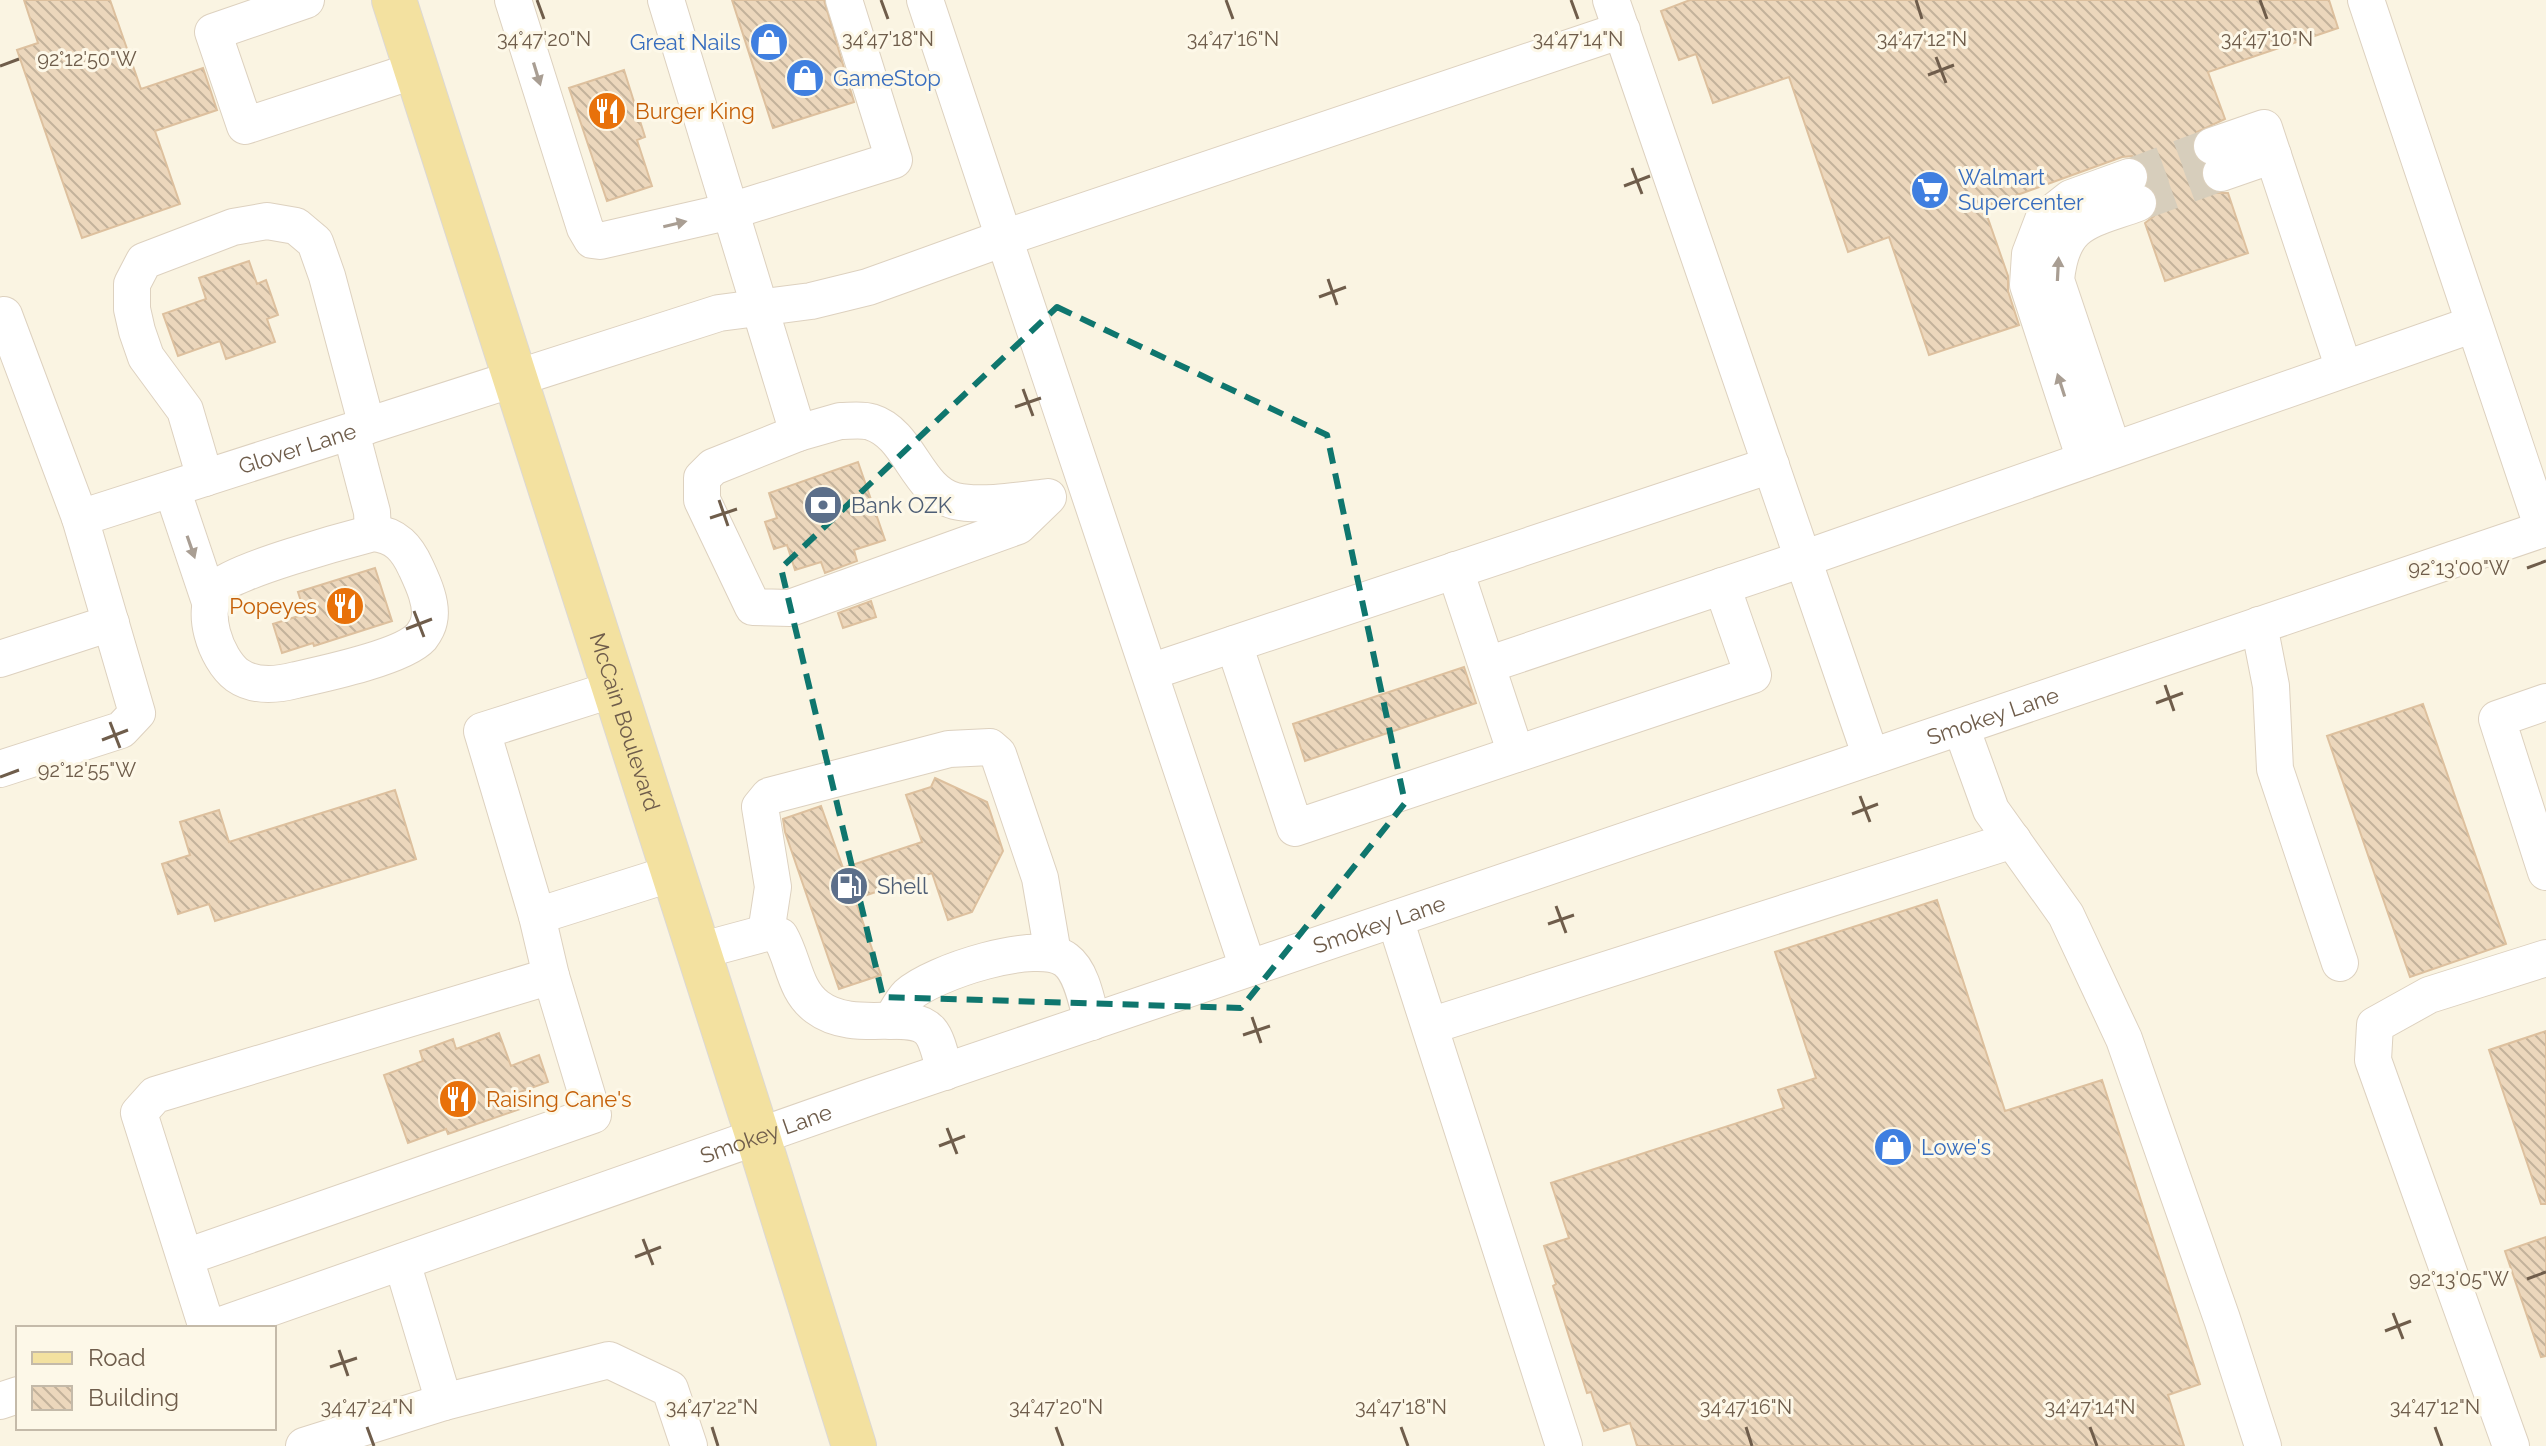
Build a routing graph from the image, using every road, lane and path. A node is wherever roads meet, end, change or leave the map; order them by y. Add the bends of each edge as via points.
1 (306, 0) edge
2 (394, 0) edge
3 (513, 0) edge
4 (666, 0) edge
5 (844, 0) edge
6 (925, 0) edge
7 (2366, 0) edge
8 (1617, 15) edge
9 (416, 70) junction
10 (2216, 160) tunnel mouth
11 (2134, 190) tunnel mouth
12 (731, 211) junction
13 (1004, 238) junction
14 (760, 306) junction
15 (0, 317) edge
16 (2474, 324) junction
17 (2344, 369) junction
18 (514, 379) junction
19 (359, 429) junction
20 (798, 433) junction
21 (2099, 455) junction
22 (1771, 465) junction
23 (188, 484) junction
24 (1086, 484) junction
25 (1048, 497) junction
26 (80, 518) junction
27 (2545, 528) edge
28 (373, 533) junction
29 (1803, 559) junction
30 (1455, 570) junction
31 (1722, 586) junction
32 (211, 605) junction
33 (111, 623) junction
34 (2259, 625) junction
35 (1234, 644) junction
36 (0, 659) edge
37 (1487, 665) junction
38 (1150, 672) junction
39 (614, 689) junction
40 (2546, 702) edge
41 (1961, 727) junction
42 (1516, 754) junction
43 (1871, 757) junction
44 (0, 769) edge
45 (2013, 840) junction
46 (2546, 872) edge
47 (673, 873) junction
48 (537, 916) junction
49 (1395, 919) junction
50 (766, 933) junction
51 (699, 951) junction
52 (1053, 954) junction
53 (2546, 958) edge
54 (2340, 963) dead end
55 (1248, 968) junction
56 (551, 976) junction
57 (891, 1021) junction
58 (1092, 1022) junction
59 (1430, 1026) junction
60 (945, 1072) junction
61 (758, 1137) junction
62 (186, 1257) junction
63 (402, 1262) junction
64 (209, 1326) edge
65 (216, 1326) edge
66 (444, 1402) junction
67 (304, 1446) edge
68 (689, 1446) edge
69 (854, 1446) edge
70 (1564, 1446) edge
71 (2263, 1446) edge
72 (2511, 1446) edge

1 - 9 street via 213,32 245,126
2 - 9 main road, McCain Boulevard
3 -> 12 street via 592,240
4 - 12 street
5 - 12 street via 894,160
6 - 13 street
7 - 16 street
8 - 13 street, Glover Lane
8 - 22 street
9 - 18 main road, McCain Boulevard
10 - 17 street via 2269,142
21 -> 11 street via 2028,285 2030,254 2043,220 2071,198
12 - 14 street
13 - 14 street, Glover Lane via 868,287
13 - 24 street
14 - 18 street, Glover Lane via 719,313
14 - 20 street
15 - 26 street via 4,315
16 - 17 street
16 - 27 street
17 - 21 street
18 - 19 street, Glover Lane
18 - 39 main road, McCain Boulevard
19 - 23 street, Glover Lane
19 - 23 street via 315,242 296,226 267,221 233,227 144,261 132,284 132,309 146,357 185,410
19 - 28 street
20 - 25 street via 840,421 871,422 900,442 929,484 954,501
20 - 25 street via 713,467 702,478 702,500 753,607 790,608 1018,526
21 - 29 street
22 - 29 street
22 - 30 street
23 - 26 street, Glover Lane
23 -> 32 street
24 - 25 street
24 - 38 street
26 - 33 street
27 - 34 street, Smokey Lane
28 - 32 street via 226,581
28 - 32 street via 402,543 426,591 429,621 423,636 409,646 304,679 270,685 252,682 236,674 219,652
29 - 31 street
29 - 43 street
30 - 35 street
30 - 37 street
31 - 37 street
31 - 42 street via 1753,675
33 - 36 street
33 - 44 street via 137,713 121,730
34 - 41 street, Smokey Lane
34 - 54 street via 2271,686 2275,769
35 - 38 street
35 - 42 street via 1295,828
37 - 42 street
38 - 55 street
39 - 47 main road, McCain Boulevard
39 - 48 street via 482,731
40 - 46 street via 2497,719
41 - 43 street, Smokey Lane
41 - 45 street via 1991,810
43 - 49 street, Smokey Lane
45 - 59 street
45 - 71 street via 2066,915 2124,1039
47 - 48 street
47 - 51 main road, McCain Boulevard
48 - 56 street
49 - 55 street, Smokey Lane
49 - 59 street
50 - 51 street
50 - 52 street via 773,887 760,807 769,796 949,749 990,747 998,754 1040,878
50 - 57 street via 780,936 801,989 815,1006 844,1021
51 - 61 main road, McCain Boulevard
52 - 57 street via 1035,951 985,960 952,973 908,996
52 - 58 street via 1072,967
53 - 72 street via 2429,995 2375,1025 2373,1060
55 - 58 street, Smokey Lane
56 - 62 street via 593,1115
56 - 62 street via 155,1095 139,1113
57 - 60 street via 909,1020 933,1033
58 - 60 street, Smokey Lane
59 - 70 street
60 - 61 street, Smokey Lane
61 - 63 street, Smokey Lane
61 - 69 main road, McCain Boulevard
62 - 64 street
63 - 65 street, Smokey Lane
63 - 66 street
66 - 67 street
66 - 68 street via 609,1360 670,1389

